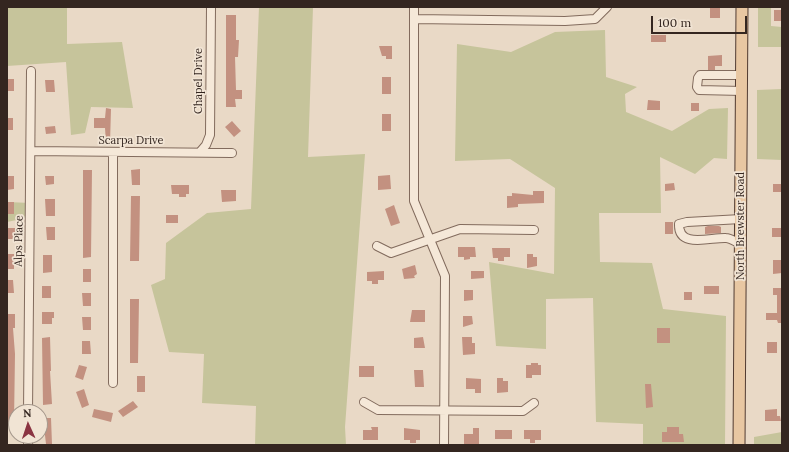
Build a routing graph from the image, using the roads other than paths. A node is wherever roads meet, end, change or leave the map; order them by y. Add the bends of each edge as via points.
1 (211, 7) edge
2 (414, 7) edge
3 (607, 7) edge
4 (742, 7) edge
5 (414, 19) junction
6 (31, 70) dead end
7 (742, 75) junction
8 (742, 92) junction
9 (31, 151) junction
10 (113, 152) junction
11 (200, 152) junction
12 (232, 152) dead end
13 (741, 219) junction
14 (534, 230) dead end
15 (430, 240) junction
16 (741, 244) junction
17 (377, 246) dead end
18 (113, 383) dead end
19 (364, 402) dead end
20 (534, 403) dead end
21 (28, 404) edge
22 (444, 411) junction
23 (444, 445) edge
24 (739, 445) edge

1 - 11 street, Chapel Drive via 210,136
2 - 5 street
3 - 5 street via 595,19 565,21
4 - 7 main road, North Brewster Road
5 - 15 street via 414,201
6 - 9 street, Alps Place
7 - 8 main road, North Brewster Road
7 - 8 street via 700,75 697,88
8 - 13 main road, North Brewster Road
9 - 10 street, Scarpa Drive
9 - 21 street, Alps Place
10 - 11 street, Scarpa Drive
10 - 18 street
11 - 12 street, Scarpa Drive
13 - 16 main road, North Brewster Road
13 - 16 street via 679,224 681,236 687,239 726,238
14 - 15 street via 460,228
15 - 17 street via 391,253
15 - 22 street via 445,276
16 - 24 main road, North Brewster Road
19 - 22 street via 378,410
20 - 22 street via 523,411
22 - 23 street

